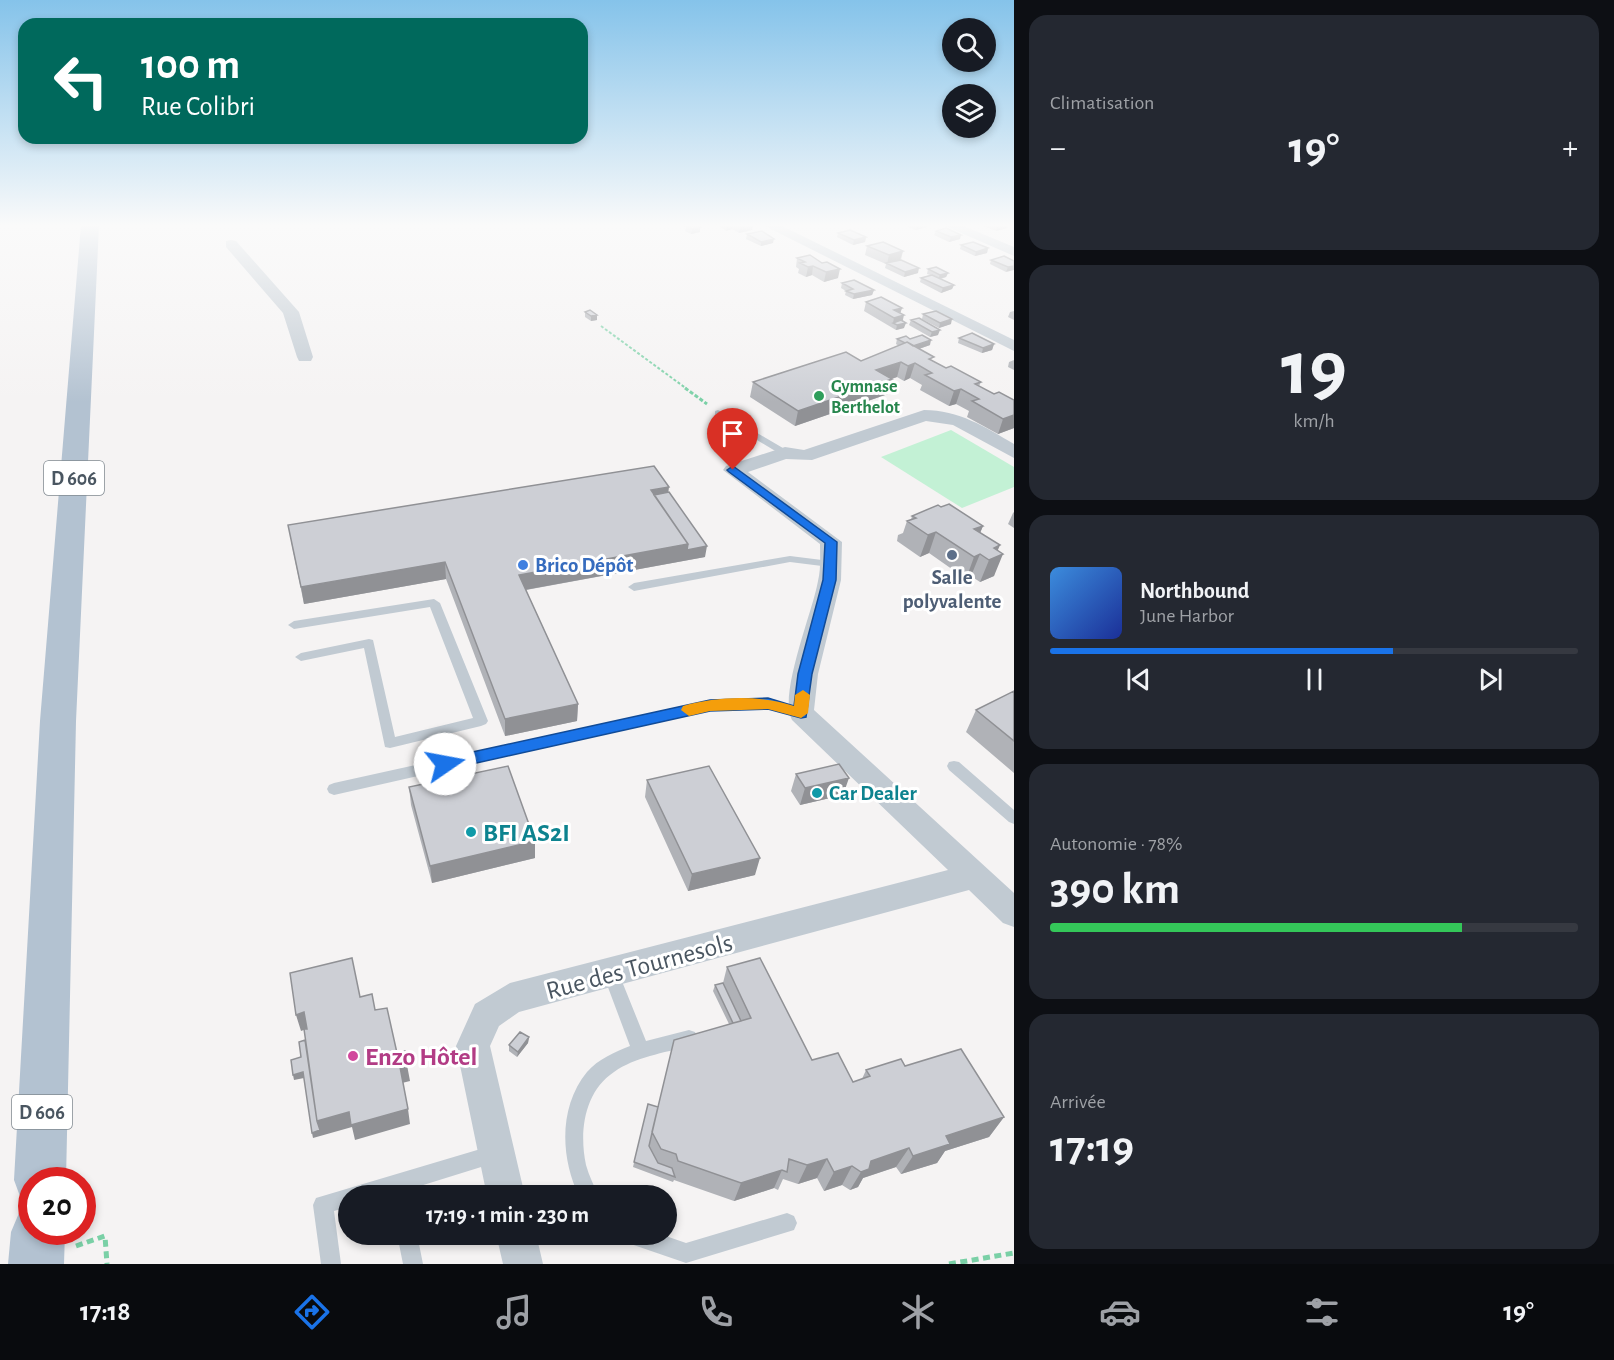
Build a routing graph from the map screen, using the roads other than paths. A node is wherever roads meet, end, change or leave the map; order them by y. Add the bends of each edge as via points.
1 (86, 284) edge
2 (266, 284) edge
3 (889, 284) edge
4 (1014, 346) edge
5 (305, 357) dead end
6 (718, 412) road end
7 (785, 453) junction
8 (1014, 453) edge
9 (830, 564) junction
10 (634, 587) dead end
11 (294, 625) dead end
12 (301, 657) dead end
13 (801, 713) junction
14 (954, 766) dead end
15 (334, 789) dead end
16 (1014, 818) edge
17 (975, 876) junction
18 (1014, 913) edge
19 (611, 974) junction
20 (707, 1033) edge
21 (641, 1051) junction
22 (495, 1154) junction
23 (41, 1167) edge
24 (410, 1185) edge
25 (503, 1185) edge
26 (580, 1185) edge
27 (338, 1200) edge
28 (787, 1223) dead end
29 (37, 1245) edge
30 (409, 1245) edge
31 (662, 1245) edge
32 (36, 1264) edge
33 (331, 1264) edge
34 (413, 1264) edge

1 - 23 main road, D 606 via 58,721
2 - 5 street via 291,312
3 - 4 street
6 - 7 lane
7 - 8 street via 805,456 937,414 960,421
7 - 9 street via 733,470 831,542
9 - 10 lane via 790,559
9 - 13 street via 830,580 805,674
11 - 12 lane via 434,603 481,721 390,743 369,643
13 - 15 lane via 768,703 710,705
13 - 17 street
14 - 16 lane
17 - 18 street
17 - 19 street, Rue des Tournesols
19 - 21 lane
19 - 22 street, Rue des Tournesols via 510,999 487,1015 473,1046
20 - 21 lane
21 - 26 lane via 606,1066 589,1083 576,1116 574,1156
22 - 24 lane
22 - 25 street, Rue des Tournesols
27 - 33 lane via 323,1205
28 - 31 lane via 686,1253
29 - 32 main road
30 - 34 lane

